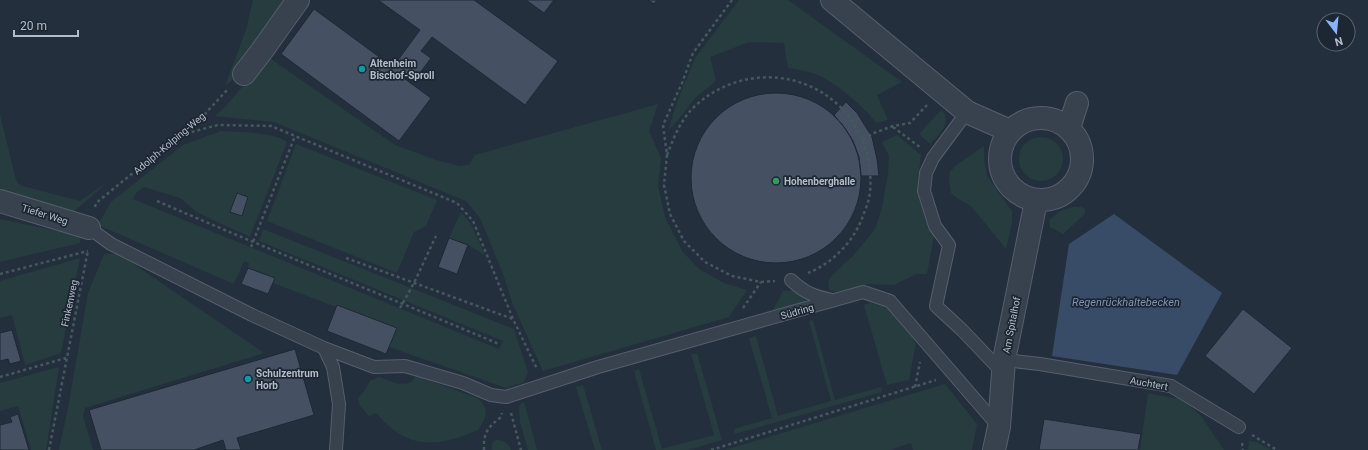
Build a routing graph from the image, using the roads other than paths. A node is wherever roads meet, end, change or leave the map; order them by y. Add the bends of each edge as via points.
1 (298, 0) edge
2 (832, 0) edge
3 (244, 74) road end
4 (1077, 103) dead end
5 (967, 112) junction
6 (1069, 128) junction
7 (1010, 131) junction
8 (0, 201) edge
9 (1036, 201) junction
10 (89, 228) joint
11 (791, 280) road end
12 (834, 301) junction
13 (324, 348) junction
14 (1004, 367) junction
15 (999, 426) junction
16 (1239, 427) road end
17 (336, 450) edge
18 (994, 450) edge

1 - 3 street
2 - 5 street
4 - 6 street
5 - 7 street
5 - 14 lane via 933,158 926,173 924,191 935,226 949,245 936,306
6 - 7 street via 1058,121 1039,118 1020,123
6 - 9 street via 1082,150 1079,176 1062,195 1050,200
7 - 9 street via 1003,142 1000,154 1004,180 1012,190
8 - 10 street, Tiefer Weg
9 - 14 street, Am Spitalhof
10 - 13 lane via 110,244
11 - 12 lane via 802,290
12 - 13 lane, Südring via 660,349 506,397 491,395 463,383 405,366 374,368
12 - 15 lane, Südring via 864,292 890,301
13 - 17 lane via 332,367 339,404
14 - 15 street, Am Spitalhof
14 - 16 lane, Auchtert via 1040,364 1171,386
15 - 18 street, Am Spitalhof

